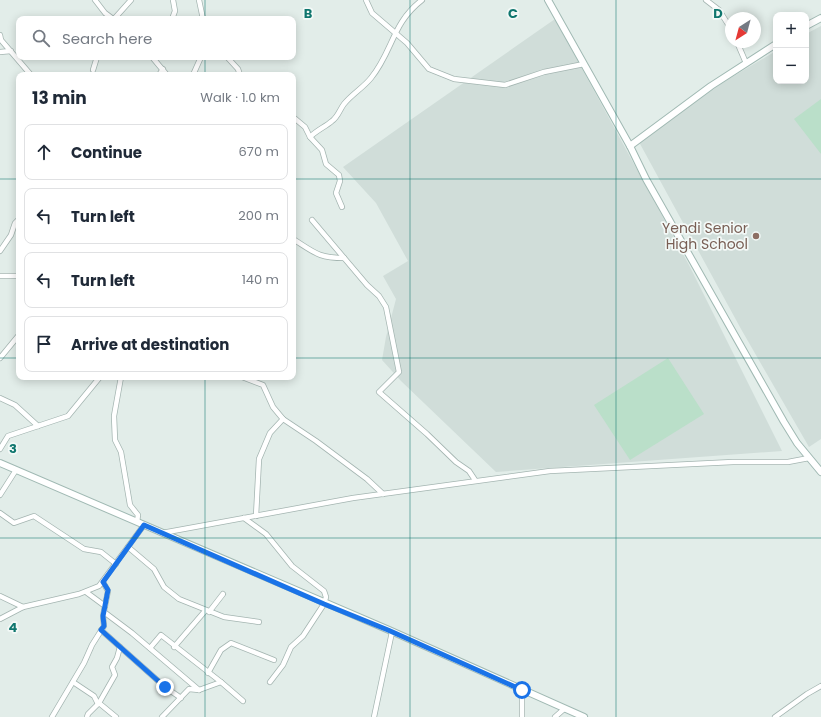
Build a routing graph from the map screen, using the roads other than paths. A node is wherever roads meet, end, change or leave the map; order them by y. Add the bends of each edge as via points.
1 (95, 0) edge
2 (131, 0) edge
3 (173, 0) edge
4 (200, 0) edge
5 (366, 0) edge
6 (422, 0) edge
7 (548, 0) edge
8 (706, 0) edge
9 (106, 14) joint
10 (109, 16) edge
11 (117, 16) edge
12 (173, 16) edge
13 (203, 16) edge
14 (821, 18) edge
15 (725, 21) edge
16 (809, 24) edge
17 (395, 32) junction
18 (0, 35) edge
19 (773, 46) edge
20 (740, 48) edge
21 (11, 51) junction
22 (0, 52) edge
23 (16, 57) edge
24 (18, 60) edge
25 (96, 60) edge
26 (156, 60) edge
27 (200, 60) edge
28 (230, 60) edge
29 (746, 63) junction
30 (584, 64) junction
31 (163, 69) junction
32 (93, 70) dead end
33 (28, 72) edge
34 (161, 72) edge
35 (165, 72) edge
36 (194, 72) edge
37 (239, 72) edge
38 (296, 119) edge
39 (310, 137) junction
40 (630, 146) junction
41 (342, 207) dead end
42 (312, 220) dead end
43 (16, 222) edge
44 (296, 241) edge
45 (0, 251) edge
46 (344, 258) junction
47 (0, 276) edge
48 (16, 276) edge
49 (16, 339) edge
50 (0, 358) edge
51 (98, 380) edge
52 (120, 380) edge
53 (250, 380) edge
54 (0, 398) edge
55 (283, 419) junction
56 (38, 426) junction
57 (0, 449) edge
58 (809, 458) junction
59 (0, 464) edge
60 (16, 470) junction
61 (821, 472) edge
62 (475, 480) junction
63 (383, 494) junction
64 (0, 495) edge
65 (0, 513) edge
66 (256, 516) junction
67 (244, 518) junction
68 (137, 522) junction
69 (144, 525) junction
70 (160, 534) junction
71 (128, 547) junction
72 (116, 564) junction
73 (103, 582) junction
74 (86, 592) junction
75 (223, 594) dead end
76 (0, 596) edge
77 (324, 604) junction
78 (105, 606) junction
79 (23, 607) junction
80 (207, 611) junction
81 (104, 612) junction
82 (0, 619) edge
83 (259, 622) dead end
84 (101, 630) junction
85 (392, 632) junction
86 (120, 647) junction
87 (174, 647) junction
88 (150, 648) junction
89 (274, 660) dead end
90 (208, 673) junction
91 (73, 682) junction
92 (221, 682) junction
93 (270, 682) dead end
94 (821, 686) edge
95 (199, 690) junction
96 (522, 690) junction
97 (181, 698) junction
98 (243, 701) dead end
99 (99, 703) junction
100 (564, 709) junction
101 (52, 717) edge
102 (87, 717) edge
103 (116, 717) edge
104 (162, 717) edge
105 (374, 717) edge
106 (522, 717) edge
107 (555, 717) edge
108 (584, 717) edge
109 (775, 717) edge

1 - 9 street
2 - 11 street
3 - 12 street
4 - 13 street
5 - 17 street via 372,13
6 - 17 street via 406,13
7 - 30 main road
8 - 15 street via 718,10
9 - 10 street
14 - 16 main road
17 - 30 street via 429,69 454,79 506,85 544,72
17 - 39 street via 382,62 370,80 344,104 333,121
18 - 21 street via 1,40
19 - 29 main road
20 - 29 street
21 - 22 street
21 - 23 street
24 - 33 street
25 - 32 street
26 - 31 street
27 - 36 street
28 - 37 street
29 - 40 main road
30 - 40 main road
31 - 34 street
31 - 35 street
38 - 39 street via 305,126
39 - 41 street via 322,150 326,164 339,175 336,193
40 - 58 main road via 646,179 784,422
42 - 46 street
43 - 45 street
44 - 46 street via 327,258
46 - 62 street via 386,307 399,372 379,392 469,471
47 - 48 street
49 - 50 street
51 - 56 street via 68,416
52 - 68 street via 114,416 115,440 122,452 130,505 138,515
53 - 55 street via 263,385 273,407
54 - 56 street via 15,405
55 - 63 street via 367,479
55 - 66 street via 270,433 259,459
56 - 57 street via 8,436
58 - 61 main road
58 - 62 street via 788,462 733,462 550,471
59 - 60 main road
60 - 64 street
60 - 68 main road
62 - 63 street
63 - 66 street
65 - 72 street via 14,523 34,516 84,549 100,552
66 - 67 street
67 - 70 street
67 - 77 street via 266,534 292,566 324,592
68 - 69 main road
69 - 70 main road
69 - 71 street
70 - 77 main road
71 - 72 street
71 - 80 street via 154,569 164,587 179,599
72 - 73 street
73 - 74 street
73 - 78 street via 108,590
74 - 78 street
74 - 79 street
75 - 80 street
76 - 79 street
77 - 85 main road
77 - 93 street via 303,636 291,647 283,665
78 - 81 street
79 - 82 street
80 - 83 street via 224,617
80 - 87 street
81 - 84 street via 104,626
81 - 88 street
84 - 86 street
84 - 91 street
85 - 96 main road
85 - 105 street
86 - 97 street
86 - 99 street via 112,666 115,675
87 - 88 street via 160,635
87 - 90 street
88 - 95 street
89 - 90 street via 231,643 221,650
90 - 92 street
91 - 99 street via 94,696
91 - 101 street
92 - 95 street
92 - 98 street
94 - 109 street
95 - 97 street via 189,690
96 - 100 main road
96 - 106 street
97 - 104 street
99 - 102 street
99 - 103 street
100 - 107 street
100 - 108 main road

